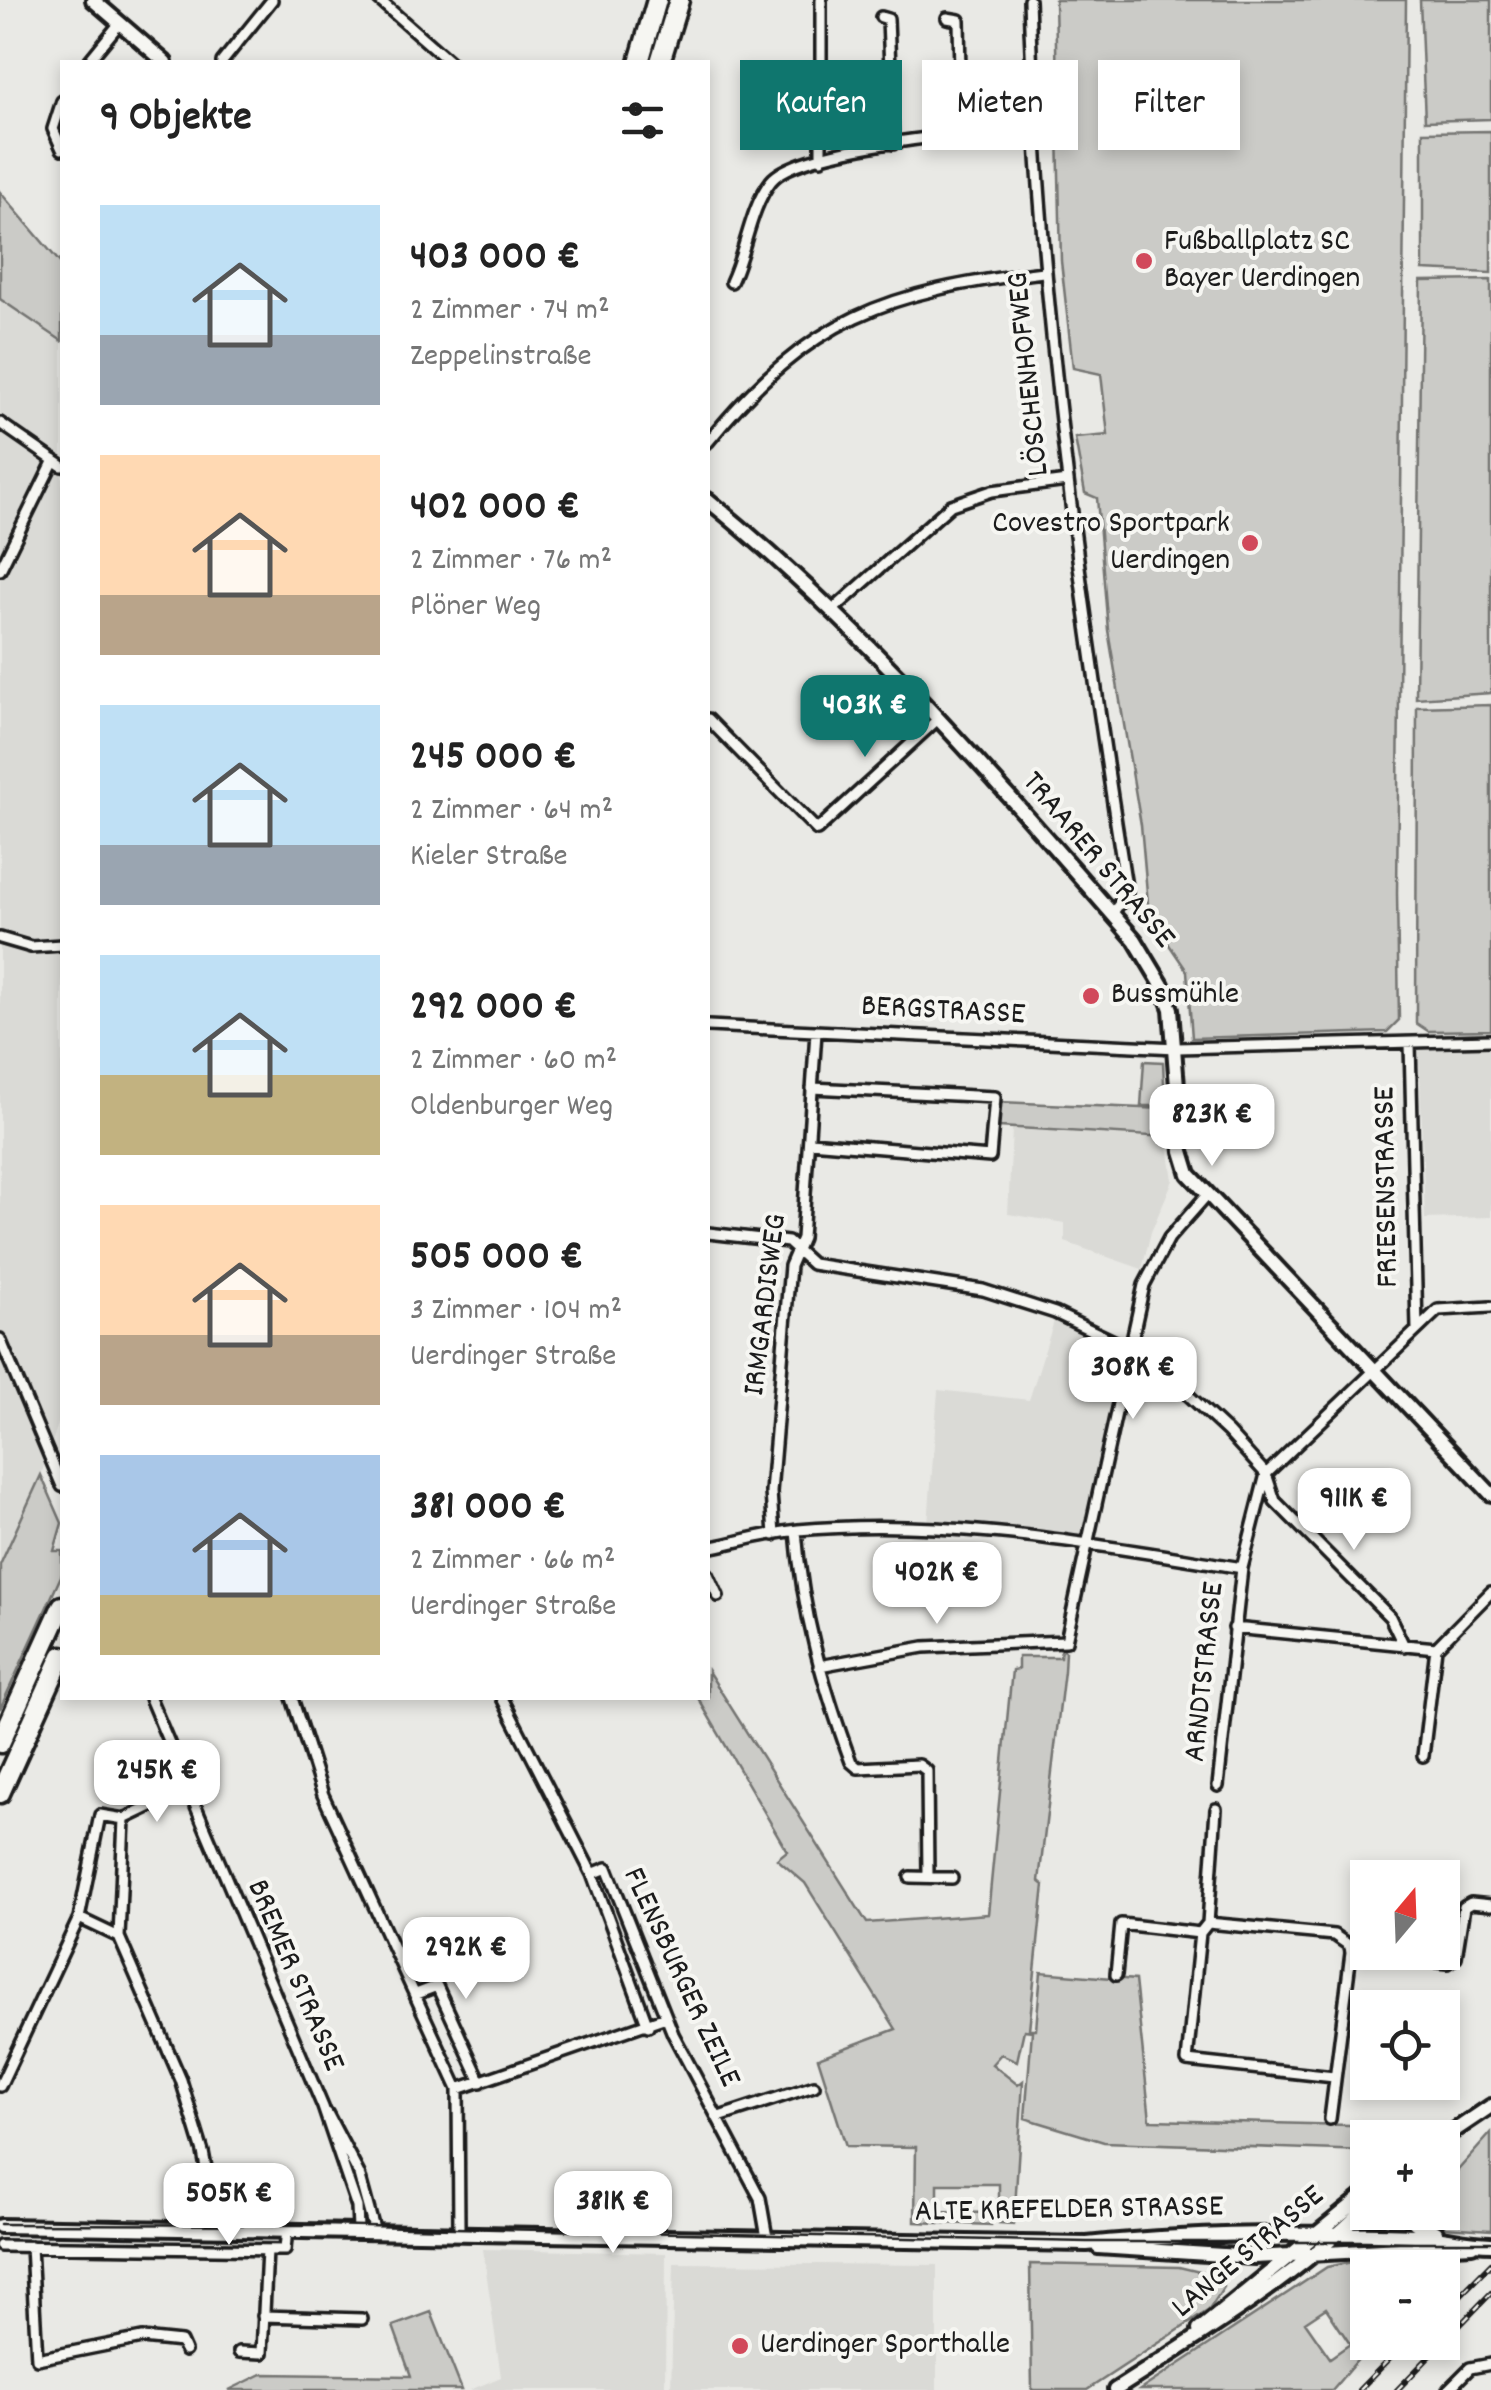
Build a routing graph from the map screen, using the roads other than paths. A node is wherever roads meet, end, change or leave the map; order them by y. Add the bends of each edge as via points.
1 (92, 0) edge
2 (272, 0) edge
3 (379, 0) edge
4 (658, 0) edge
5 (679, 0) edge
6 (821, 0) edge
7 (1030, 0) edge
8 (881, 17) dead end
9 (947, 18) dead end
10 (119, 24) junction
11 (90, 60) edge
12 (163, 60) edge
13 (224, 60) edge
14 (448, 60) edge
15 (639, 60) edge
16 (661, 60) edge
17 (891, 60) edge
18 (960, 60) edge
19 (1032, 60) edge
20 (60, 107) edge
21 (60, 145) edge
22 (864, 150) edge
23 (1036, 150) edge
24 (820, 159) junction
25 (1043, 272) junction
26 (730, 282) dead end
27 (0, 424) edge
28 (710, 440) edge
29 (58, 463) edge
30 (1067, 482) junction
31 (710, 502) edge
32 (0, 570) edge
33 (834, 609) junction
34 (940, 718) junction
35 (710, 721) edge
36 (1112, 914) junction
37 (0, 938) edge
38 (60, 945) edge
39 (710, 1026) edge
40 (816, 1032) junction
41 (1491, 1040) edge
42 (1410, 1043) junction
43 (1177, 1048) junction
44 (812, 1088) junction
45 (810, 1142) junction
46 (1206, 1196) junction
47 (710, 1233) edge
48 (797, 1248) junction
49 (1491, 1307) edge
50 (1417, 1330) junction
51 (0, 1339) edge
52 (1128, 1350) junction
53 (1375, 1372) junction
54 (1266, 1474) junction
55 (60, 1481) edge
56 (1491, 1494) edge
57 (796, 1530) junction
58 (774, 1534) junction
59 (1086, 1544) junction
60 (710, 1548) edge
61 (1242, 1568) junction
62 (710, 1578) edge
63 (1491, 1592) edge
64 (718, 1596) dead end
65 (60, 1610) edge
66 (1234, 1628) junction
67 (1404, 1646) junction
68 (1436, 1648) junction
69 (60, 1660) edge
70 (820, 1666) junction
71 (151, 1700) edge
72 (293, 1700) edge
73 (503, 1700) edge
74 (0, 1744) edge
75 (1423, 1756) dead end
76 (1218, 1786) dead end
77 (0, 1792) edge
78 (172, 1796) dead end
79 (1216, 1810) dead end
80 (124, 1819) junction
81 (592, 1874) junction
82 (910, 1876) dead end
83 (928, 1877) junction
84 (952, 1878) dead end
85 (1491, 1905) edge
86 (79, 1918) junction
87 (1208, 1923) junction
88 (1460, 1927) edge
89 (1200, 1933) junction
90 (119, 1937) junction
91 (1350, 1946) edge
92 (1350, 1953) edge
93 (1116, 1975) dead end
94 (416, 1994) junction
95 (666, 2017) junction
96 (648, 2026) junction
97 (1334, 2077) junction
98 (482, 2082) junction
99 (0, 2086) edge
100 (814, 2086) dead end
101 (458, 2089) junction
102 (1491, 2106) edge
103 (323, 2107) junction
104 (719, 2117) junction
105 (1330, 2119) dead end
106 (1460, 2128) edge
107 (1350, 2206) edge
108 (1350, 2223) edge
109 (0, 2226) edge
110 (217, 2226) junction
111 (288, 2228) junction
112 (358, 2229) junction
113 (374, 2230) junction
114 (1434, 2230) edge
115 (459, 2231) junction
116 (1314, 2234) junction
117 (1338, 2234) junction
118 (1452, 2237) junction
119 (767, 2238) junction
120 (1087, 2244) junction
121 (1485, 2244) edge
122 (0, 2246) edge
123 (31, 2246) junction
124 (267, 2250) junction
125 (1315, 2253) junction
126 (1288, 2255) junction
127 (1229, 2257) junction
128 (1242, 2293) junction
129 (263, 2316) junction
130 (362, 2319) dead end
131 (184, 2352) dead end
132 (240, 2352) dead end
133 (1166, 2357) junction
134 (1491, 2364) edge
135 (1115, 2390) edge
136 (1448, 2390) edge

1 - 10 street
2 - 13 street
3 - 14 street
4 - 15 highway
5 - 16 highway
6 - 24 street
7 - 19 street, LÖSCHENHOFWEG
8 - 17 street via 888,19
9 - 18 street via 959,20
10 - 11 street
10 - 12 street
20 - 21 street via 53,130
22 - 24 street
23 - 25 street, LÖSCHENHOFWEG
24 - 26 street via 794,165 770,182
25 - 28 street via 924,289 857,314 775,367
25 - 30 street, LÖSCHENHOFWEG
27 - 29 street
29 - 32 street
30 - 33 street via 992,491 951,505
30 - 36 street, LÖSCHENHOFWEG via 1127,893
31 - 33 street, TRAARER STRASSE
33 - 34 street, TRAARER STRASSE
34 - 35 street via 817,830
34 - 36 street, TRAARER STRASSE
36 - 43 street, TRAARER STRASSE via 1162,985
37 - 38 street via 31,948
39 - 40 street, BERGSTRASSE
40 - 43 street, BERGSTRASSE
40 - 44 street, IRMGARDISWEG
41 - 42 street, BERGSTRASSE
42 - 43 street, BERGSTRASSE
42 - 50 street, FRIESENSTRASSE
43 - 46 street, TRAARER STRASSE via 1182,1152
44 - 45 street, IRMGARDISWEG
44 - 45 street via 994,1097 990,1156
45 - 48 street, IRMGARDISWEG
46 - 52 street via 1150,1269
46 - 53 street, TRAARER STRASSE
47 - 48 street via 777,1239
48 - 52 street via 812,1264 984,1290 1055,1313
48 - 58 street, IRMGARDISWEG via 790,1266 771,1492
49 - 50 street via 1438,1310
50 - 53 street
51 - 55 street
52 - 54 street via 1185,1392
52 - 59 street
53 - 54 street
53 - 56 street, TRAARER STRASSE
54 - 61 street, ARNDTSTRASSE
54 - 67 street via 1275,1501 1390,1617
57 - 58 street
57 - 59 street via 924,1530
57 - 70 street via 801,1591
58 - 60 street
59 - 61 street
59 - 70 street via 1066,1642 924,1647
61 - 66 street, ARNDTSTRASSE
62 - 64 street
63 - 68 street
65 - 74 highway
66 - 67 street
66 - 76 street, ARNDTSTRASSE
67 - 68 street
68 - 75 street
69 - 77 highway
70 - 83 street via 858,1768 920,1765 927,1771
71 - 103 street, BREMER STRASSE
72 - 94 street via 324,1795
73 - 81 street, FLENSBURGER ZEILE
78 - 80 street
79 - 87 street, ARNDTSTRASSE
80 - 86 street via 100,1815
80 - 90 street
81 - 95 street, FLENSBURGER ZEILE via 607,1868
81 - 96 street, FLENSBURGER ZEILE
82 - 83 street
83 - 84 street
85 - 88 street via 1464,1907
86 - 90 street
86 - 99 street
87 - 89 street
87 - 91 street via 1334,1935
89 - 93 street via 1121,1924
89 - 97 street via 1187,2062
90 - 110 street via 181,2080
92 - 97 street
94 - 98 street via 437,1986
94 - 101 street
95 - 96 street
95 - 104 street, FLENSBURGER ZEILE
96 - 98 street
97 - 105 street
98 - 101 street
100 - 104 street, FLENSBURGER ZEILE
101 - 115 street
102 - 106 street
103 - 112 street, BREMER STRASSE
103 - 113 street, BREMER STRASSE via 364,2187
104 - 119 street, FLENSBURGER ZEILE via 760,2198
107 - 116 street, LANGE STRASSE
108 - 117 street, LANGE STRASSE
109 - 110 street, ALTE KREFELDER STRASSE
110 - 111 street, ALTE KREFELDER STRASSE
111 - 112 street, ALTE KREFELDER STRASSE
111 - 124 street via 285,2250
112 - 113 street, ALTE KREFELDER STRASSE
113 - 115 street, ALTE KREFELDER STRASSE
114 - 118 street
115 - 119 street, ALTE KREFELDER STRASSE
116 - 117 street, ALTE KREFELDER STRASSE
116 - 120 street, ALTE KREFELDER STRASSE
116 - 126 street, LANGE STRASSE
117 - 118 street, ALTE KREFELDER STRASSE
117 - 125 street, LANGE STRASSE
118 - 121 street, ALTE KREFELDER STRASSE
119 - 120 street, ALTE KREFELDER STRASSE
120 - 127 street
121 - 125 street
122 - 123 street
123 - 124 street
123 - 131 street via 38,2358 152,2338 181,2342
124 - 129 street
125 - 126 street
125 - 133 street, LANGE STRASSE via 1228,2320
126 - 127 street
126 - 128 street, LANGE STRASSE
127 - 128 street via 1248,2277
128 - 133 street, LANGE STRASSE
129 - 130 street
129 - 132 street via 262,2353
133 - 135 street, LANGE STRASSE
134 - 136 street via 1470,2368

